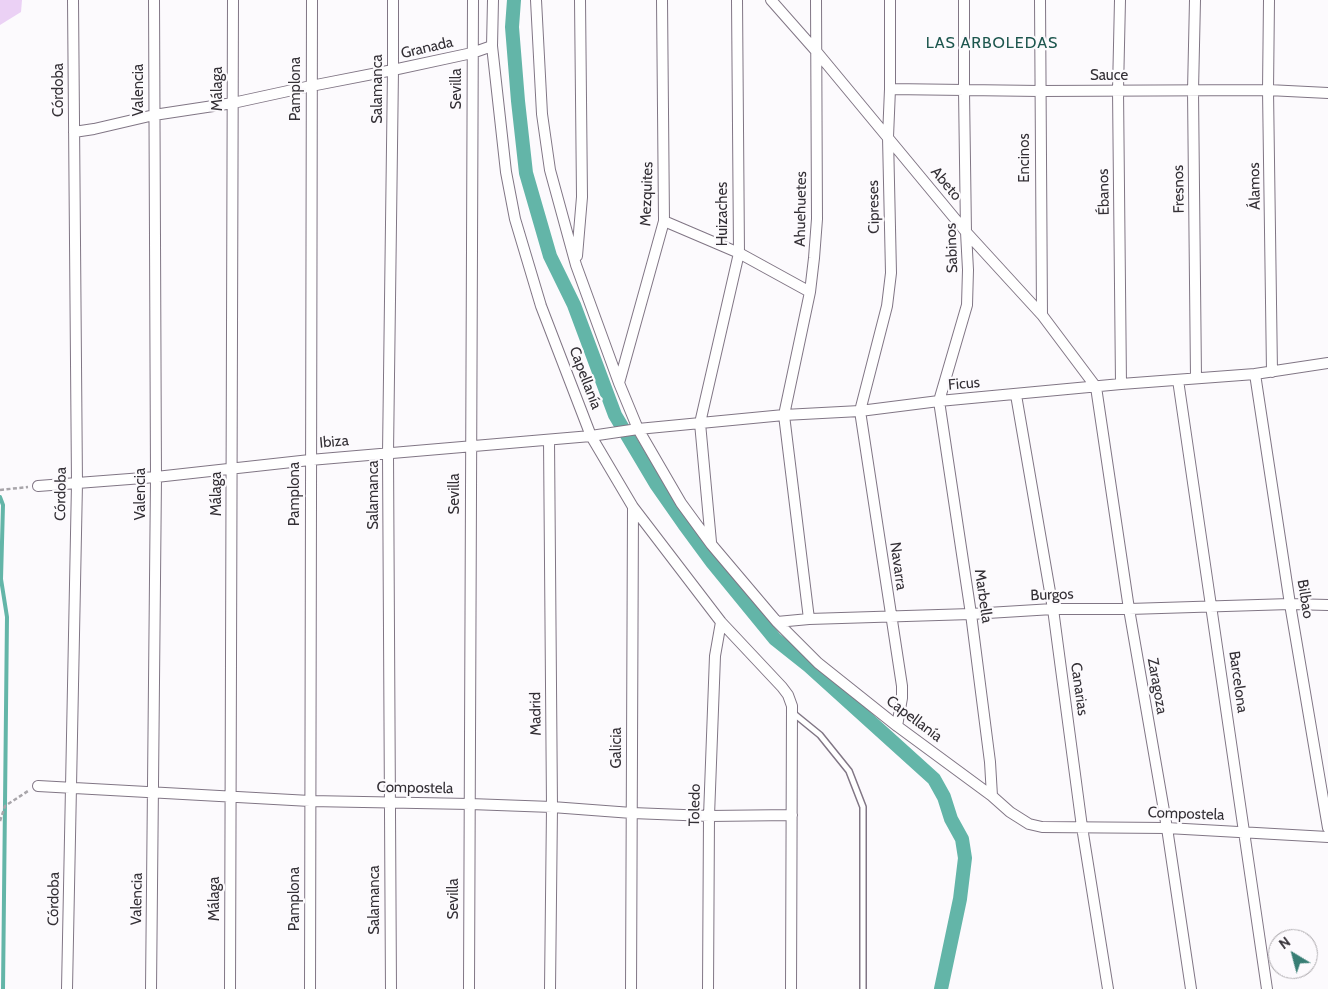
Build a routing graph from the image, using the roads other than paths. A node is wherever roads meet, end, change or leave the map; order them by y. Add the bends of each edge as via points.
1 (73, 0) edge
2 (154, 0) edge
3 (233, 0) edge
4 (312, 0) edge
5 (393, 0) edge
6 (473, 0) edge
7 (493, 0) edge
8 (536, 0) edge
9 (580, 0) edge
10 (662, 0) edge
11 (738, 0) edge
12 (771, 0) edge
13 (816, 0) edge
14 (890, 0) edge
15 (964, 0) edge
16 (1040, 0) edge
17 (1120, 0) edge
18 (1195, 0) edge
19 (1270, 0) edge
20 (492, 46) junction
21 (816, 51) junction
22 (472, 53) junction
23 (393, 70) junction
24 (311, 86) junction
25 (890, 90) junction
26 (1118, 90) junction
27 (1268, 90) junction
28 (964, 91) junction
29 (1040, 91) junction
30 (1193, 91) junction
31 (1328, 93) edge
32 (233, 103) junction
33 (154, 115) junction
34 (74, 132) junction
35 (888, 137) junction
36 (664, 221) junction
37 (966, 232) junction
38 (739, 253) junction
39 (576, 265) junction
40 (810, 292) junction
41 (1042, 315) junction
42 (1328, 363) edge
43 (1272, 372) junction
44 (1255, 374) junction
45 (1196, 378) junction
46 (1178, 380) junction
47 (619, 384) junction
48 (1121, 384) junction
49 (1096, 387) junction
50 (1016, 395) junction
51 (939, 402) junction
52 (860, 411) junction
53 (784, 415) junction
54 (700, 423) junction
55 (634, 430) junction
56 (603, 434) joint
57 (591, 436) junction
58 (548, 440) junction
59 (470, 446) junction
60 (388, 453) junction
61 (310, 460) junction
62 (232, 469) junction
63 (156, 477) junction
64 (77, 483) junction
65 (38, 486) road end
66 (632, 507) junction
67 (711, 544) junction
68 (1290, 604) junction
69 (1328, 605) edge
70 (1211, 606) junction
71 (1053, 609) junction
72 (1129, 609) junction
73 (971, 614) junction
74 (891, 616) junction
75 (809, 618) junction
76 (721, 622) junction
77 (777, 622) junction
78 (792, 709) junction
79 (897, 726) junction
80 (38, 786) road end
81 (72, 788) junction
82 (153, 792) junction
83 (992, 796) junction
84 (231, 797) junction
85 (310, 800) junction
86 (390, 802) junction
87 (470, 804) junction
88 (552, 808) junction
89 (632, 813) junction
90 (792, 815) junction
91 (709, 816) junction
92 (1042, 827) joint
93 (1082, 827) junction
94 (1167, 828) junction
95 (1328, 828) edge
96 (1245, 832) junction
97 (1328, 837) edge
98 (67, 989) edge
99 (151, 989) edge
100 (230, 989) edge
101 (310, 989) edge
102 (391, 989) edge
103 (469, 989) edge
104 (550, 989) edge
105 (631, 989) edge
106 (708, 989) edge
107 (791, 989) edge
108 (864, 989) edge
109 (1108, 989) edge
110 (1191, 989) edge
111 (1267, 989) edge

1 - 34 street, Córdoba
2 - 33 street, Valencia
3 - 32 street, Málaga
4 - 24 street, Pamplona
5 - 23 street, Salamanca
6 - 22 street, Sevilla
7 - 20 street, Capellanía
8 - 39 street, Capellanía via 542,106 550,170
9 - 39 street, Capellanía via 582,197
10 - 36 street, Mezquites
11 - 38 street, Huizaches
12 - 21 street, Abeto
13 - 21 street, Ahuehuetes
14 - 25 street, Cipreses
15 - 28 street, Sabinos
16 - 29 street, Encinos
17 - 26 street, Ébanos
18 - 30 street, Fresnos
19 - 27 street, Álamos
20 - 22 street, Granada
20 - 57 street, Capellanía via 506,172 515,219 541,306
21 - 35 street, Abeto
21 - 40 street, Ahuehuetes via 817,219
22 - 23 street, Granada
22 - 59 street, Sevilla
23 - 24 street, Granada
23 - 60 street, Salamanca
24 - 32 street, Granada
24 - 61 street, Pamplona
25 - 28 street, Sauce
25 - 35 street, Cipreses
26 - 29 street, Sauce
26 - 30 street, Sauce
26 - 48 street, Ébanos
27 - 30 street, Sauce
27 - 31 street, Sauce
27 - 43 street, Álamos
28 - 29 street, Sauce
28 - 37 street, Sabinos
29 - 41 street, Encinos
30 - 45 street, Fresnos
32 - 33 street, Granada
32 - 62 street, Málaga
33 - 34 street, Granada
33 - 63 street, Valencia
34 - 64 street, Córdoba
35 - 37 street, Abeto
35 - 52 street, Cipreses via 890,288
36 - 38 street
36 - 47 street, Mezquites
37 - 41 street, Abeto
37 - 51 street, Sabinos via 967,305
38 - 40 street
38 - 54 street, Huizaches
39 - 47 street, Capellanía
40 - 53 street, Ahuehuetes
41 - 49 street, Abeto
42 - 43 street, Ficus
43 - 44 street, Ficus
44 - 45 street, Ficus
44 - 68 street, Bilbao
45 - 46 street, Ficus
46 - 48 street, Ficus
46 - 70 street, Barcelona
47 - 55 street, Capellanía
48 - 49 street, Ficus
49 - 50 street, Ficus
49 - 72 street, Zaragoza
50 - 51 street, Ficus
50 - 71 street, Canarias
51 - 52 street, Ficus
51 - 73 street, Marbella
52 - 53 street, Ficus
52 - 74 street, Navarra
53 - 54 street, Ficus
53 - 75 street, Ahuehuetes
54 - 55 street, Ficus
54 - 67 street, Huizaches
55 - 56 street, Ficus
55 - 67 street, Capellanía
56 - 57 street, Ibiza
57 - 58 street, Ibiza
57 - 66 street, Capellanía
58 - 59 street, Ibiza
58 - 88 street, Madrid
59 - 60 street, Ibiza
59 - 87 street, Sevilla
60 - 61 street, Ibiza
60 - 86 street, Salamanca
61 - 62 street, Ibiza
61 - 85 street, Pamplona
62 - 63 street, Ibiza
62 - 84 street, Málaga
63 - 64 street, Ibiza
63 - 82 street, Valencia
64 - 65 street, Ibiza
64 - 81 street, Córdoba
66 - 76 street, Capellanía
66 - 89 street, Galicia
67 - 77 street, Capellanía
68 - 69 street, Burgos
68 - 70 street, Burgos
68 - 95 street, Bilbao
70 - 72 street, Burgos
70 - 96 street, Barcelona
71 - 72 street, Burgos
71 - 73 street, Burgos
71 - 93 street, Canarias
72 - 94 street, Zaragoza
73 - 74 street, Burgos
73 - 83 street, Marbella
74 - 75 street, Burgos
74 - 79 street, Navarra via 902,686
75 - 77 street, Burgos
76 - 78 street, Capellanía via 782,687
76 - 91 street, Toledo via 715,656
77 - 79 street, Capellanía via 818,663
78 - 90 street
78 - 108 lane via 820,735 849,770 863,807
79 - 83 street, Capellanía
80 - 81 street, Compostela
81 - 82 street, Compostela
81 - 98 street, Córdoba
82 - 84 street, Compostela
82 - 99 street, Valencia
83 - 92 street, Capellanía via 1029,824
84 - 85 street, Compostela
84 - 100 street, Málaga
85 - 86 street, Compostela
85 - 101 street, Pamplona
86 - 87 street, Compostela
86 - 102 street, Salamanca
87 - 88 street, Compostela
87 - 103 street, Sevilla
88 - 89 street, Compostela
88 - 104 street, Madrid
89 - 91 street, Compostela
89 - 105 street, Galicia
90 - 91 street, Compostela
90 - 107 street
91 - 106 street, Toledo
92 - 93 street, Compostela
93 - 94 street, Compostela
93 - 109 street, Canarias
94 - 96 street, Compostela
94 - 110 street, Zaragoza
96 - 97 street, Compostela
96 - 111 street, Barcelona

